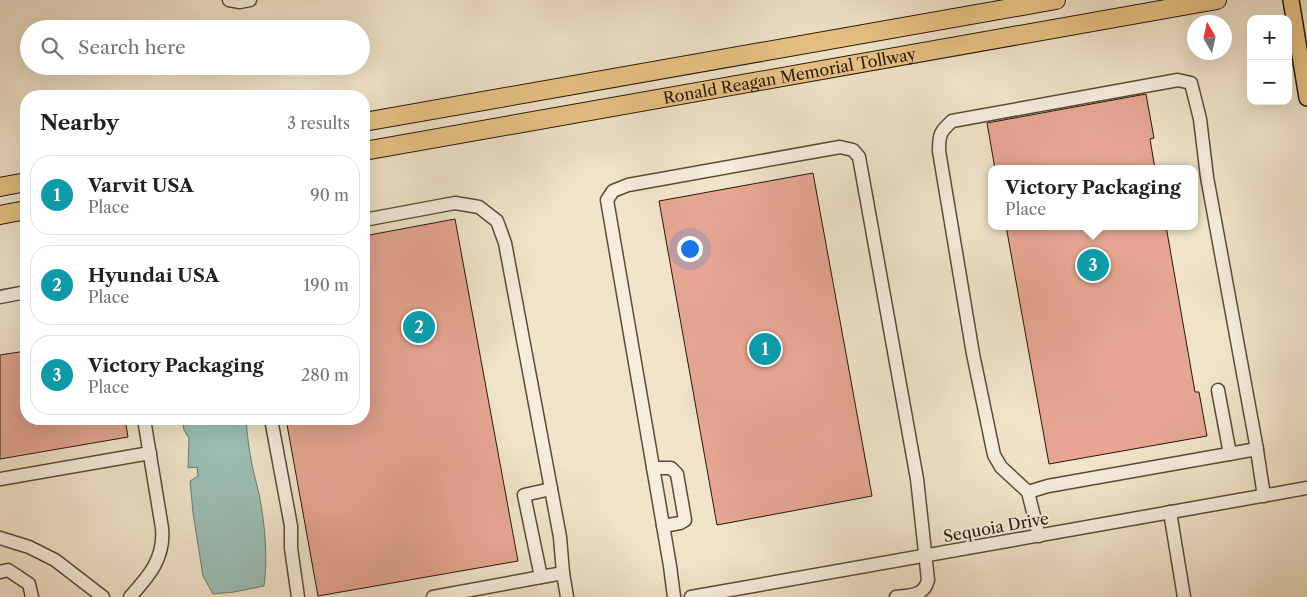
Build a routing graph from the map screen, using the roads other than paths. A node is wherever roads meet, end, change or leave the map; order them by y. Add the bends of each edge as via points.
1 (229, 0) edge
2 (250, 0) edge
3 (1056, 0) edge
4 (1217, 0) edge
5 (1291, 0) edge
6 (1307, 98) edge
7 (370, 121) edge
8 (370, 149) edge
9 (20, 183) edge
10 (0, 187) edge
11 (20, 211) edge
12 (0, 215) edge
13 (370, 219) edge
14 (20, 293) edge
15 (0, 297) edge
16 (1218, 390) dead end
17 (145, 425) edge
18 (272, 425) edge
19 (1257, 449) junction
20 (150, 453) junction
21 (1230, 454) junction
22 (653, 468) junction
23 (0, 478) edge
24 (1307, 488) edge
25 (551, 489) junction
26 (1028, 492) junction
27 (1264, 496) junction
28 (1170, 512) junction
29 (663, 526) junction
30 (1039, 536) junction
31 (0, 538) edge
32 (925, 556) junction
33 (0, 572) edge
34 (563, 573) junction
35 (541, 577) junction
36 (918, 595) edge
37 (32, 597) edge
38 (103, 597) edge
39 (130, 597) edge
40 (298, 597) edge
41 (433, 597) edge
42 (567, 597) edge
43 (674, 597) edge
44 (692, 597) edge
45 (896, 597) edge
46 (1184, 597) edge

1 - 2 street
3 - 7 highway, Ronald Reagan Memorial Tollway
4 - 8 highway, Ronald Reagan Memorial Tollway
5 - 6 main road
9 - 10 highway
11 - 12 highway
13 - 25 street via 456,204 479,207 497,221 505,242
14 - 15 street
16 - 21 street
17 - 20 street
18 - 40 street via 291,526
19 - 21 street
19 - 26 street via 1191,83 1178,80 952,121 942,130 939,150 973,354 994,455 1001,467
19 - 27 street
20 - 23 street
20 - 39 street via 163,540 157,562
21 - 26 street
22 - 29 street
22 - 29 street via 670,468 677,474 683,506 685,520
22 - 32 street via 607,200 613,191 628,185 840,147 852,150 859,157 862,168 917,479
24 - 27 street, Sequoia Drive
25 - 34 street
25 - 35 street via 524,495
26 - 30 street
27 - 28 street, Sequoia Drive
28 - 30 street, Sequoia Drive
28 - 46 street
29 - 43 street
30 - 32 street, Sequoia Drive
31 - 38 street via 55,560
32 - 36 street via 928,580
32 - 44 street, Sequoia Drive
33 - 37 street via 8,570 30,584
34 - 35 street
34 - 42 street
35 - 41 street
36 - 45 street

